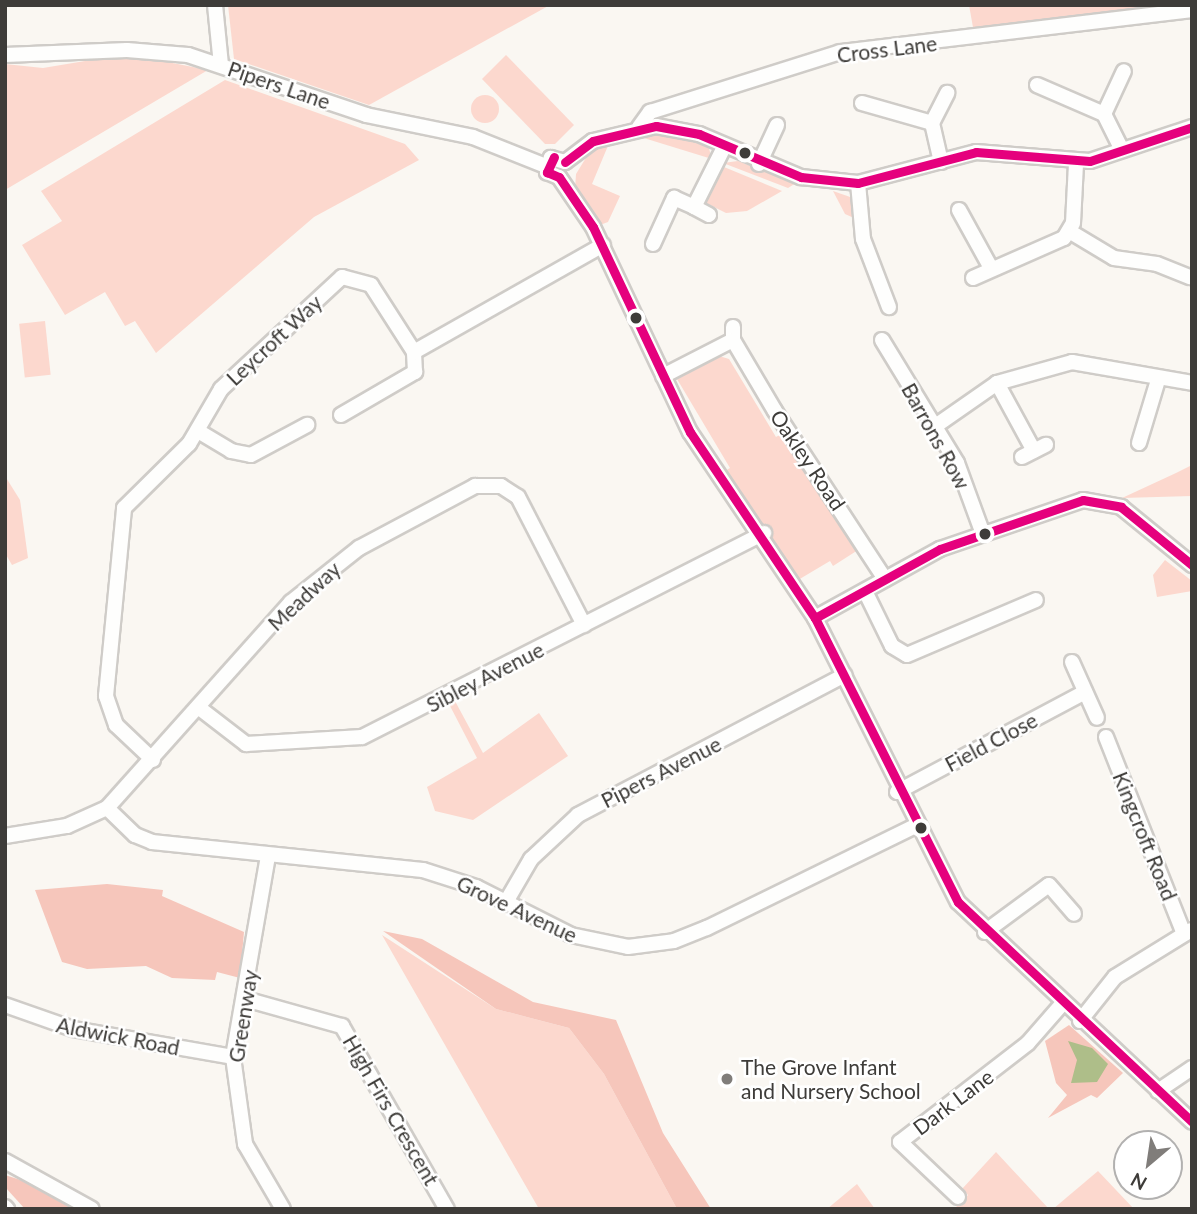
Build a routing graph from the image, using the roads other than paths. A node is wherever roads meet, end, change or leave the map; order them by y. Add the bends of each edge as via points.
1 (215, 5) edge
2 (1192, 10) edge
3 (5, 55) edge
4 (221, 65) junction
5 (1124, 71) dead end
6 (1037, 85) dead end
7 (947, 93) dead end
8 (862, 103) dead end
9 (1104, 114) junction
10 (932, 123) junction
11 (777, 125) dead end
12 (639, 127) junction
13 (1192, 127) edge
14 (724, 147) junction
15 (1122, 150) junction
16 (565, 162) junction
17 (941, 162) junction
18 (1076, 163) junction
19 (759, 164) junction
20 (546, 166) junction
21 (559, 177) junction
22 (858, 183) junction
23 (694, 207) junction
24 (959, 210) dead end
25 (709, 215) dead end
26 (1069, 231) junction
27 (653, 244) dead end
28 (603, 245) junction
29 (991, 268) junction
30 (1189, 277) dead end
31 (973, 278) dead end
32 (889, 307) dead end
33 (882, 340) dead end
34 (415, 352) junction
35 (663, 376) junction
36 (1158, 380) junction
37 (997, 383) junction
38 (1192, 383) edge
39 (341, 415) dead end
40 (307, 425) dead end
41 (934, 427) junction
42 (198, 431) junction
43 (1139, 443) dead end
44 (1034, 451) dead end
45 (764, 533) junction
46 (983, 534) junction
47 (1192, 565) edge
48 (885, 579) junction
49 (865, 591) junction
50 (1035, 600) dead end
51 (815, 618) junction
52 (584, 625) junction
53 (1072, 662) dead end
54 (845, 675) junction
55 (1085, 692) junction
56 (198, 707) junction
57 (1097, 718) dead end
58 (1106, 737) dead end
59 (153, 760) junction
60 (897, 792) junction
61 (107, 808) junction
62 (915, 826) junction
63 (5, 836) edge
64 (268, 856) junction
65 (506, 902) junction
66 (1074, 914) dead end
67 (985, 932) junction
68 (1188, 932) edge
69 (245, 999) junction
70 (1062, 1004) junction
71 (5, 1006) edge
72 (1080, 1021) junction
73 (233, 1057) junction
74 (1192, 1068) edge
75 (1157, 1091) junction
76 (1192, 1122) edge
77 (5, 1161) edge
78 (958, 1197) dead end
79 (93, 1209) edge
80 (282, 1209) edge
81 (447, 1209) edge

1 - 4 street
2 - 12 street, Cross Lane via 840,52 650,112
3 - 4 street, Pipers Lane via 127,50
4 - 20 street, Pipers Lane via 366,115 473,137
5 - 9 street
6 - 9 street
7 - 10 street
8 - 10 street
9 - 15 street
10 - 17 street
11 - 19 street
12 - 14 street via 687,131
12 - 16 street, Cross Lane via 593,141
13 - 15 street
14 - 19 street
14 - 23 street
15 - 18 street
16 - 20 street via 554,158
16 - 21 street
17 - 18 street via 1007,150
17 - 22 street
18 - 26 street
19 - 22 street via 819,182
20 - 21 street via 550,175
21 - 28 street
22 - 32 street via 863,239
23 - 25 street
23 - 27 street via 674,198
24 - 29 street
26 - 29 street
26 - 30 street via 1114,258
28 - 34 street
28 - 35 street
29 - 31 street
33 - 41 street, Barrons Row
34 - 39 street via 415,372
34 - 42 street, Leycroft Way via 372,285 342,278 220,389
35 - 45 street via 690,432
35 - 48 street, Oakley Road via 733,334
36 - 37 street via 1085,362
36 - 38 street
36 - 43 street
37 - 41 street
37 - 44 street
40 - 42 street via 251,455 231,451
41 - 46 street, Barrons Row via 957,463
42 - 59 street, Leycroft Way via 120,517 106,696 116,725
45 - 51 street
45 - 52 street, Sibley Avenue
46 - 47 street via 1072,503 1102,500 1130,513
46 - 48 street
48 - 49 street
49 - 50 street via 892,646 907,655
49 - 51 street
51 - 54 street
52 - 56 street, Sibley Avenue via 379,732 347,741 246,744
52 - 56 street, Meadway via 523,503 501,486 483,484 328,570 291,601
53 - 55 street
54 - 60 street
54 - 65 street, Pipers Avenue via 578,815 545,842
55 - 57 street
55 - 60 street, Field Close
56 - 59 street, Meadway
58 - 68 street, Kingcroft Road
59 - 61 street, Meadway
60 - 62 street
61 - 63 street, Meadway via 66,826
61 - 64 street, Grove Avenue via 143,839
62 - 65 street, Grove Avenue via 674,941 628,947 591,942
62 - 67 street via 958,902
64 - 65 street, Grove Avenue via 423,870
64 - 69 street, Greenway
66 - 67 street via 1049,885
67 - 70 street
68 - 72 street via 1115,977
69 - 73 street, Greenway
69 - 81 street, High Firs Crescent via 342,1026
70 - 72 street
70 - 78 street, Dark Lane via 1011,1057 900,1142
71 - 73 street, Aldwick Road via 73,1029
72 - 75 street
73 - 80 street, Greenway via 244,1144
74 - 75 street
75 - 76 street
77 - 79 street

